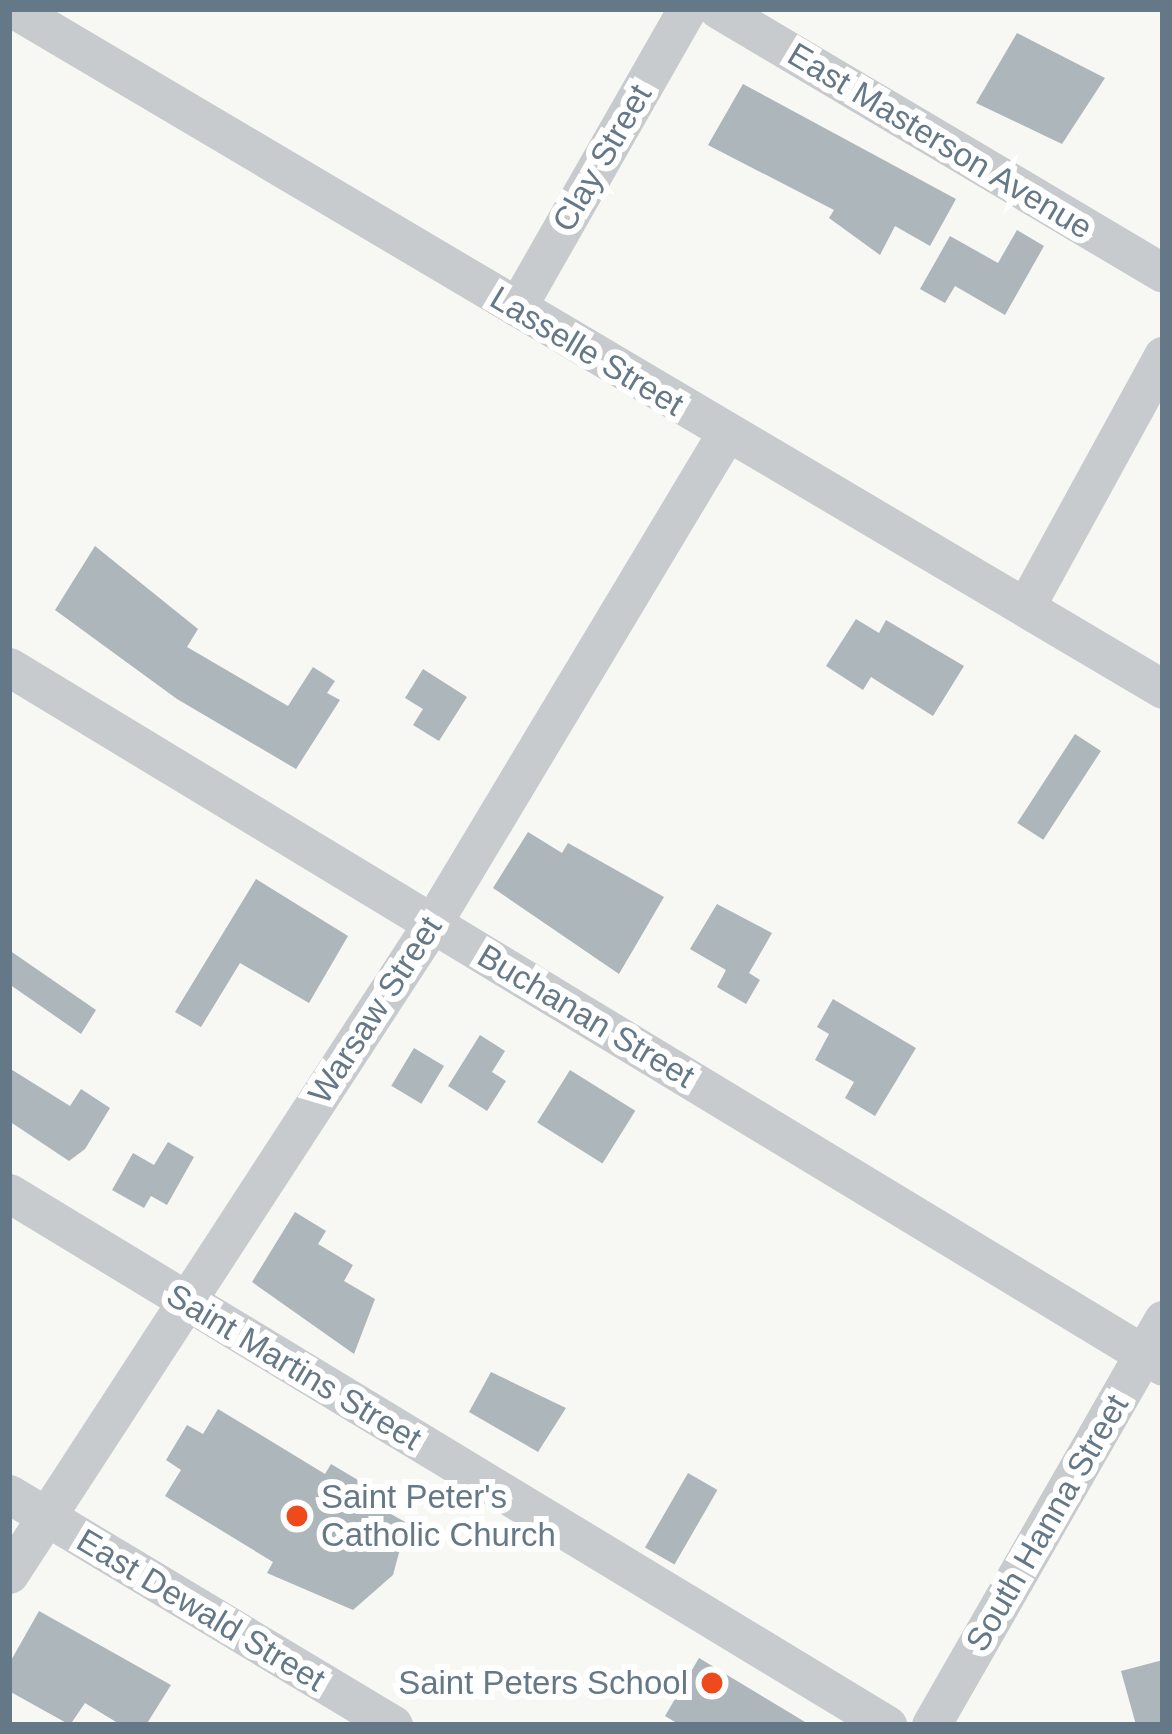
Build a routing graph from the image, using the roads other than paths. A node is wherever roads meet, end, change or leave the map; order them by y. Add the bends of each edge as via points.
1 (14, 9) edge
2 (687, 9) edge
3 (718, 9) edge
4 (1163, 273) edge
5 (517, 308) junction
6 (1163, 356) edge
7 (725, 435) junction
8 (1027, 604) junction
9 (9, 667) edge
10 (1163, 689) edge
11 (433, 922) junction
12 (9, 1193) edge
13 (183, 1300) junction
14 (1157, 1347) edge
15 (9, 1494) edge
16 (45, 1516) junction
17 (9, 1574) edge
18 (393, 1725) edge
19 (887, 1725) edge
20 (931, 1725) edge

1 - 5 street, Lasselle Street
2 - 5 street, Clay Street
3 - 4 street, East Masterson Avenue
5 - 7 street, Lasselle Street
6 - 8 street
7 - 8 street, Lasselle Street
7 - 11 street, Warsaw Street
8 - 10 street, Lasselle Street
9 - 11 street, Buchanan Street
11 - 13 street, Warsaw Street
11 - 14 street, Buchanan Street
12 - 13 street, Saint Martins Street
13 - 16 street, Warsaw Street
13 - 19 street, Saint Martins Street
14 - 20 street, South Hanna Street
15 - 16 street, East Dewald Street
16 - 17 street, Warsaw Street
16 - 18 street, East Dewald Street

